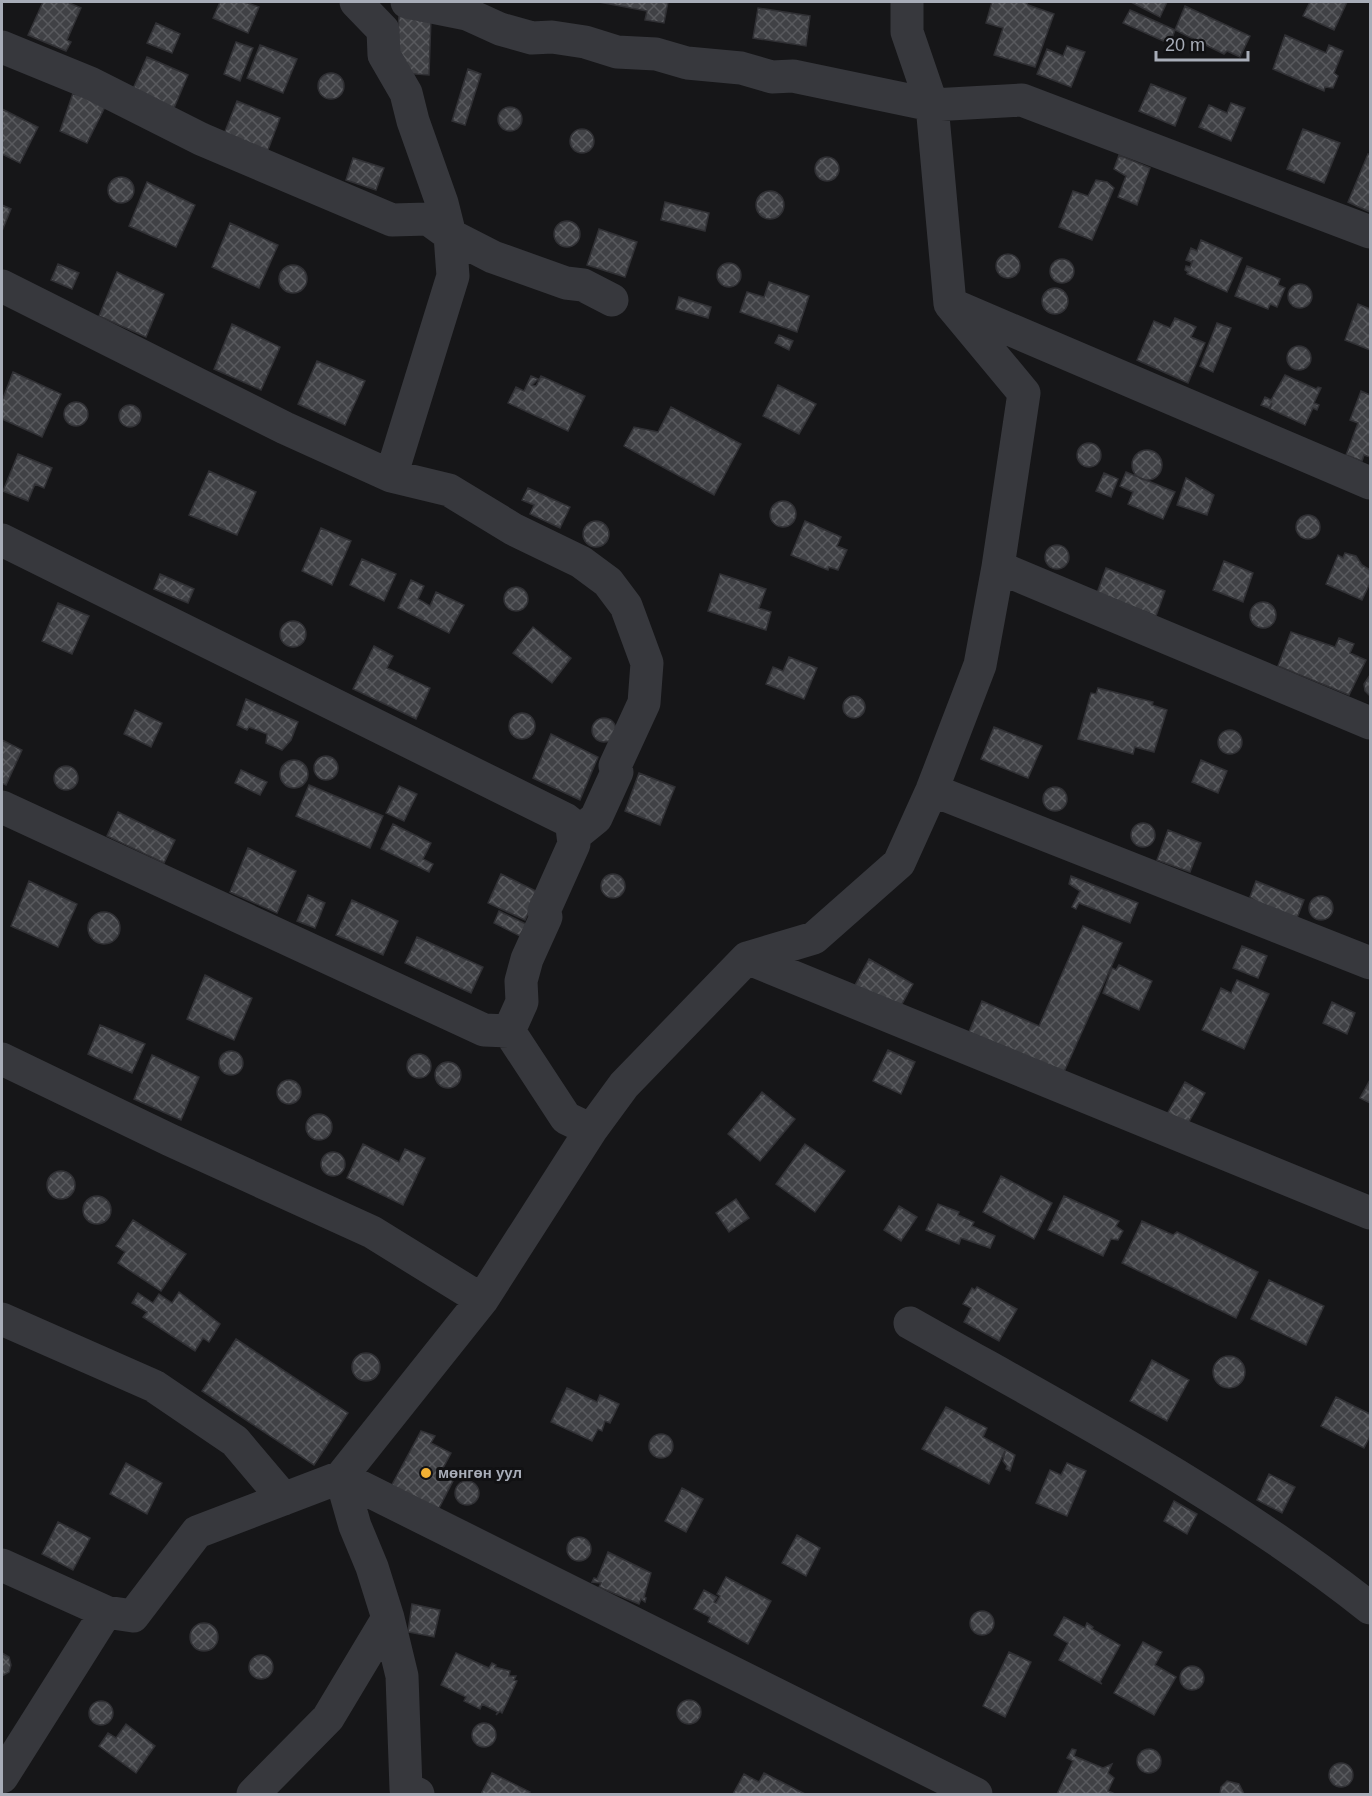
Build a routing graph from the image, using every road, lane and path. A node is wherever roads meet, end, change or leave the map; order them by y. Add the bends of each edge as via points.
1 (357, 2) edge
2 (391, 2) edge
3 (407, 2) edge
4 (907, 2) edge
5 (2, 47) edge
6 (932, 105) junction
7 (1371, 232) edge
8 (450, 235) junction
9 (2, 286) edge
10 (612, 300) dead end
11 (950, 304) junction
12 (391, 476) junction
13 (1371, 483) edge
14 (2, 540) edge
15 (998, 567) junction
16 (1371, 723) edge
17 (932, 790) junction
18 (2, 807) edge
19 (572, 827) junction
20 (747, 958) junction
21 (1371, 963) edge
22 (509, 1031) junction
23 (2, 1059) edge
24 (591, 1130) junction
25 (1371, 1213) edge
26 (482, 1300) junction
27 (2, 1319) edge
28 (910, 1323) dead end
29 (341, 1478) junction
30 (284, 1499) junction
31 (2, 1565) edge
32 (1371, 1608) edge
33 (106, 1612) junction
34 (388, 1618) junction
35 (2, 1777) edge
36 (253, 1794) edge
37 (418, 1794) edge
38 (976, 1794) edge

1 - 2 street
1 - 8 street via 383,30 384,56 406,93
3 - 6 street via 467,14 532,38 585,42 616,52 656,54 772,77 793,76
4 - 6 street via 907,32
5 - 8 street via 90,83 201,139 392,220 428,219
6 - 7 street via 1022,100
6 - 11 street
8 - 10 street via 493,257 566,283 583,285
8 - 12 street via 453,276
9 - 12 street via 285,428
11 - 13 street
11 - 15 street via 1024,393
12 - 19 street via 449,490 513,529 581,562 608,582 626,606 647,663 644,703 596,818 580,831
14 - 19 street via 565,819
15 - 16 street
15 - 17 street via 980,665
17 - 20 street via 899,863 814,938
17 - 21 street
18 - 22 street via 484,1030
19 - 22 street via 574,843 527,959 521,981 522,1002
20 - 24 street via 624,1085
20 - 25 street
22 - 24 street via 566,1118
23 - 26 street via 372,1232
24 - 26 street
26 - 29 street
27 - 30 street via 154,1386 235,1441
28 - 32 street via 1202,1490 1315,1564
29 - 30 street
29 - 34 street
29 - 38 street
30 - 33 street via 196,1532 133,1616
31 - 33 street
33 - 35 street
34 - 36 street via 328,1718
34 - 37 street via 402,1676 406,1789

